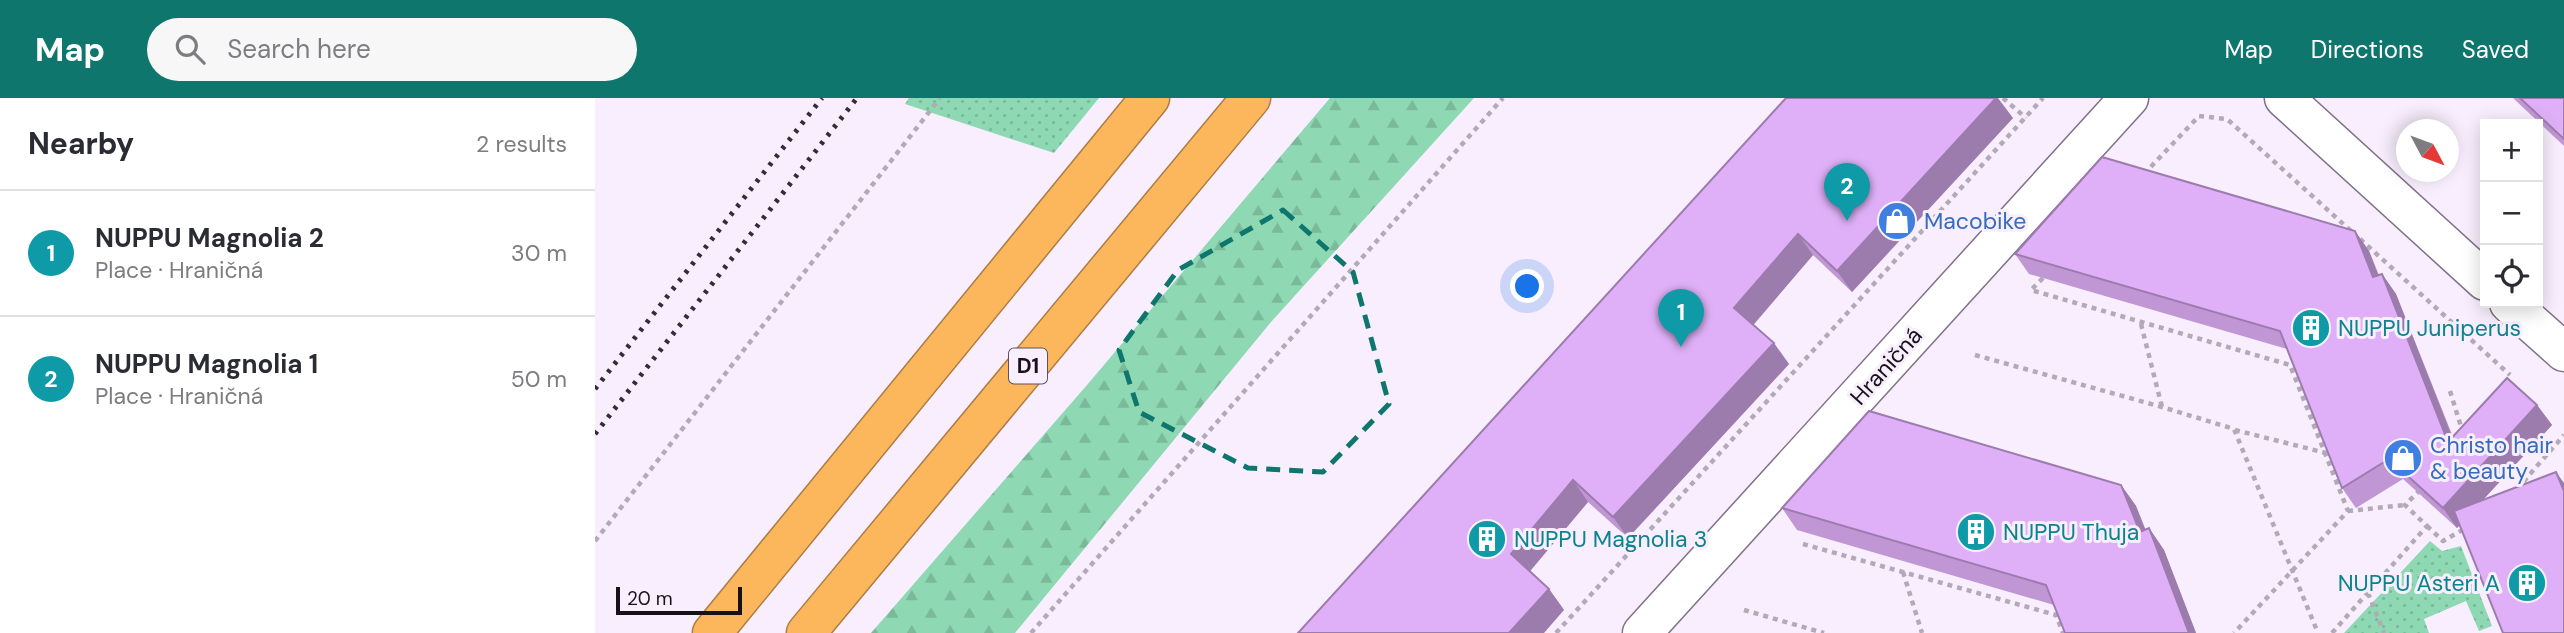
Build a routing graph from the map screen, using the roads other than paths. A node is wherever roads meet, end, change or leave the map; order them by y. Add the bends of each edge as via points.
1 (1150, 98) edge
2 (1251, 98) edge
3 (2129, 98) edge
4 (2284, 98) edge
5 (2480, 276) edge
6 (2514, 308) edge
7 (2554, 344) edge
8 (712, 633) edge
9 (806, 633) edge
10 (1643, 633) edge

1 - 8 highway
2 - 9 highway, D1
3 - 10 street, Hraničná
4 - 5 street
6 - 7 street

